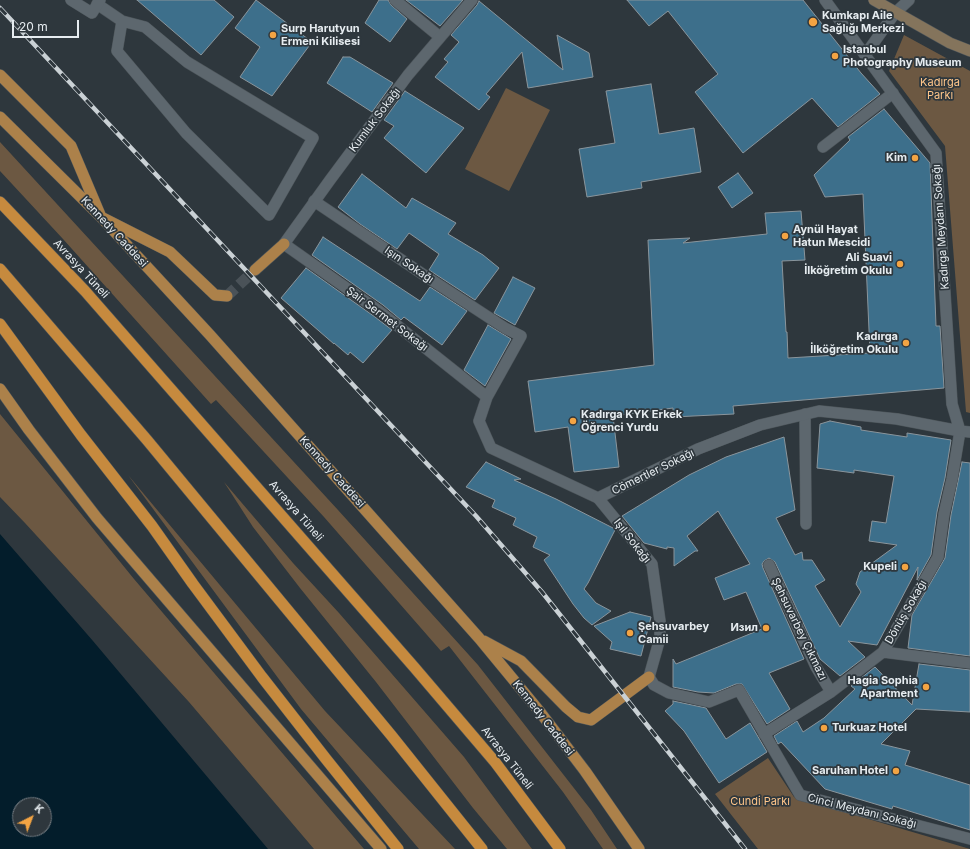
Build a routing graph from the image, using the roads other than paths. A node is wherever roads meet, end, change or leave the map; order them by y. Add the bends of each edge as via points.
1 (71, 0) edge
2 (394, 0) edge
3 (472, 0) edge
4 (825, 0) edge
5 (874, 0) edge
6 (909, 0) edge
7 (96, 6) edge
8 (896, 13) junction
9 (122, 21) junction
10 (440, 37) junction
11 (970, 52) edge
12 (865, 55) junction
13 (0, 75) edge
14 (893, 93) junction
15 (0, 117) edge
16 (823, 147) dead end
17 (314, 201) junction
18 (0, 202) edge
19 (102, 217) junction
20 (284, 244) junction
21 (0, 269) edge
22 (255, 270) tunnel mouth
23 (227, 296) dead end
24 (0, 324) edge
25 (505, 328) joint
26 (0, 390) edge
27 (488, 397) junction
28 (805, 414) junction
29 (965, 432) edge
30 (598, 498) junction
31 (806, 524) dead end
32 (768, 565) dead end
33 (479, 638) junction
34 (883, 652) junction
35 (970, 664) edge
36 (649, 677) junction
37 (831, 692) junction
38 (764, 734) junction
39 (970, 839) edge
40 (381, 849) edge
41 (398, 849) edge
42 (482, 849) edge
43 (560, 849) edge
44 (639, 849) edge

1 - 7 street
2 - 10 street
3 - 10 street, Kumluk Sokağı
4 - 12 street, Kadırga Meydanı Sokağı
5 - 8 main road
6 - 8 street
7 - 9 street
8 - 11 main road
8 - 12 street
9 - 9 street via 117,51 186,133 269,215 313,138 187,62 145,27
10 - 17 street, Kumluk Sokağı via 408,75
12 - 14 street, Kadırga Meydanı Sokağı
13 - 19 main road via 72,146
14 - 16 street
14 - 29 street, Kadırga Meydanı Sokağı via 936,153 952,404
15 - 19 main road, Kennedy Caddesi
17 - 20 street, Kumluk Sokağı
17 - 25 street, Işın Sokağı
18 - 43 highway, Avrasya Tüneli via 85,291 414,666 495,762
19 - 23 main road via 170,252 215,295
19 - 33 main road, Kennedy Caddesi
20 - 22 main road
20 - 27 street, Şair Sermet Sokağı via 379,311
21 - 42 highway via 147,440
24 - 41 highway via 262,676
25 - 27 street, Cömertler Sokağı via 520,336
26 - 40 main road via 97,518
27 - 30 street, Cömertler Sokağı via 479,421 491,448
28 - 29 street, Cömertler Sokağı via 819,411 897,419
28 - 30 street, Cömertler Sokağı via 760,425 698,449
28 - 31 street
29 - 34 street, Dönüş Sokağı via 944,514 938,557
30 - 36 street, Işıl Sokağı via 652,564 660,638
32 - 37 street, Şehsuvarbey Çıkmazı via 816,667
33 - 36 main road via 521,661 566,707 578,717 591,720
33 - 44 main road, Kennedy Caddesi via 586,771
34 - 35 street
34 - 37 street, Dönüş Sokağı
36 - 38 street via 654,685 669,693 709,702 739,690
37 - 38 street, Dönüş Sokağı
38 - 39 street, Cinci Meydanı Sokağı via 800,795

